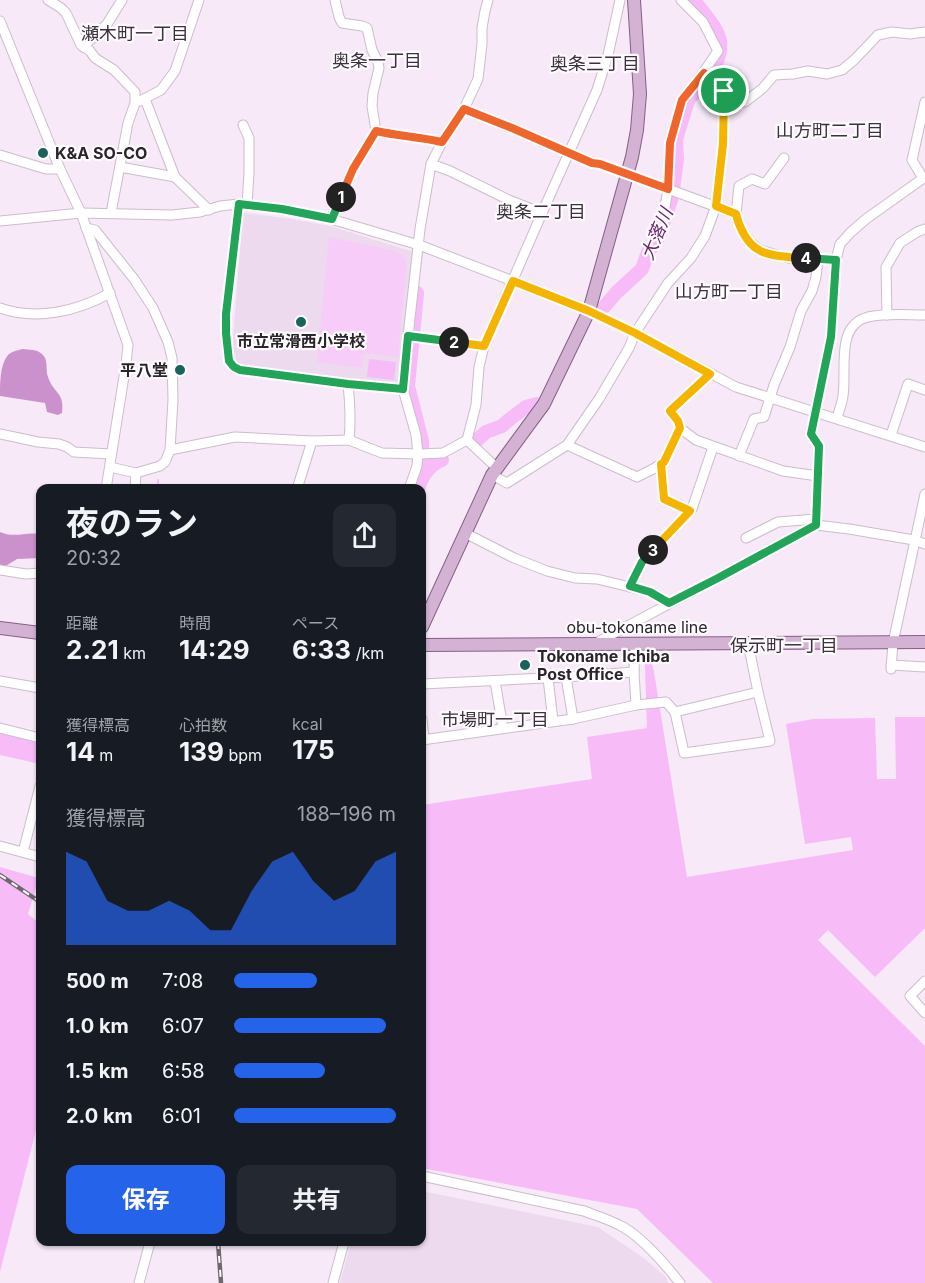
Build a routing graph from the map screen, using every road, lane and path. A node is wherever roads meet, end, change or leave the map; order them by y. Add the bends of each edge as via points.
1 (48, 0) edge
2 (122, 0) edge
3 (199, 0) edge
4 (335, 0) edge
5 (489, 0) edge
6 (620, 0) edge
7 (634, 0) edge
8 (681, 0) edge
9 (0, 21) edge
10 (925, 32) edge
11 (83, 47) junction
12 (704, 73) junction
13 (724, 91) junction
14 (145, 99) junction
15 (925, 102) edge
16 (135, 103) junction
17 (464, 109) junction
18 (243, 125) dead end
19 (376, 131) junction
20 (442, 142) junction
21 (570, 152) junction
22 (0, 154) edge
23 (784, 158) dead end
24 (431, 164) junction
25 (120, 167) junction
26 (60, 169) junction
27 (627, 174) junction
28 (175, 177) junction
29 (924, 177) edge
30 (672, 191) junction
31 (243, 205) junction
32 (716, 206) junction
33 (665, 207) dead end
34 (208, 210) junction
35 (81, 213) junction
36 (111, 213) junction
37 (542, 213) junction
38 (736, 214) junction
39 (332, 219) junction
40 (0, 221) edge
41 (86, 228) junction
42 (925, 229) edge
43 (418, 246) junction
44 (818, 259) junction
45 (836, 260) junction
46 (513, 281) junction
47 (110, 293) junction
48 (0, 308) edge
49 (589, 311) junction
50 (886, 315) junction
51 (925, 315) edge
52 (635, 333) junction
53 (408, 336) junction
54 (831, 337) junction
55 (846, 339) junction
56 (484, 346) junction
57 (710, 374) junction
58 (348, 384) junction
59 (403, 389) junction
60 (925, 390) edge
61 (770, 398) junction
62 (815, 412) junction
63 (837, 418) junction
64 (680, 428) junction
65 (0, 434) edge
66 (891, 435) junction
67 (349, 440) junction
68 (467, 440) junction
69 (312, 441) junction
70 (567, 445) junction
71 (713, 447) junction
72 (925, 447) edge
73 (170, 450) junction
74 (111, 454) junction
75 (422, 454) junction
76 (739, 456) junction
77 (661, 464) junction
78 (110, 467) junction
79 (494, 472) junction
80 (136, 473) junction
81 (818, 476) junction
82 (107, 484) edge
83 (135, 484) edge
84 (299, 484) edge
85 (411, 484) edge
86 (925, 494) edge
87 (690, 511) junction
88 (816, 522) junction
89 (465, 533) junction
90 (746, 538) dead end
91 (915, 540) junction
92 (925, 544) edge
93 (0, 570) edge
94 (36, 573) edge
95 (630, 586) junction
96 (669, 603) junction
97 (426, 618) edge
98 (0, 628) edge
99 (36, 632) edge
100 (925, 642) edge
101 (748, 643) junction
102 (893, 643) junction
103 (595, 644) junction
104 (635, 644) junction
105 (426, 645) edge
106 (925, 667) edge
107 (634, 672) junction
108 (566, 677) junction
109 (548, 678) junction
110 (0, 681) edge
111 (495, 681) junction
112 (426, 684) edge
113 (36, 687) edge
114 (758, 692) junction
115 (636, 705) junction
116 (675, 712) junction
117 (573, 719) junction
118 (553, 721) junction
119 (0, 728) edge
120 (503, 728) junction
121 (36, 737) edge
122 (426, 739) edge
123 (36, 802) edge
124 (0, 846) edge
125 (23, 852) junction
126 (36, 856) edge
127 (925, 981) edge
128 (925, 1013) edge
129 (426, 1177) edge
130 (149, 1246) edge
131 (343, 1246) edge
132 (139, 1283) edge
133 (333, 1283) edge
134 (680, 1283) edge

1 - 11 street via 66,13
2 - 11 street via 107,24
3 - 14 street via 175,71 161,90
4 - 19 street via 342,23 367,28 380,68 372,106
5 - 17 street via 482,28 478,79
6 - 21 street via 597,90
7 - 27 main road via 640,94
8 - 12 street via 703,22 718,51
9 - 26 street
10 - 13 street via 878,36 842,70 774,75 745,102
11 - 16 street via 135,92
12 - 13 street
12 - 30 street via 682,100 670,143
13 - 32 street
14 - 16 street
14 - 28 street
15 - 29 street via 912,160
16 - 25 street
17 - 20 street
17 - 21 street
18 - 31 street via 249,138 249,173
19 - 20 street
19 - 39 street via 353,169
20 - 24 street
21 - 27 street
21 - 37 street
22 - 26 street via 46,169
23 - 38 street via 765,184 752,179 739,186
24 - 37 street
24 - 43 street
25 - 28 street
25 - 36 street
26 - 35 street
27 - 30 street
27 - 49 main road
28 - 34 street
29 - 45 street via 851,232 840,244
30 - 32 street
30 - 33 street
31 - 34 street
31 - 39 street
31 - 58 street via 226,314 229,361 240,370
32 - 38 street
32 - 52 street via 699,246 668,283
34 - 36 street via 172,215
35 - 36 street
35 - 40 street
35 - 41 street
37 - 46 street
38 - 44 street via 745,237 759,250 788,258
39 - 43 street
41 - 47 street
41 - 73 street via 95,230 134,279 165,334 172,358
42 - 50 street via 900,243 886,267
43 - 46 street
43 - 53 street
44 - 45 street
44 - 61 street via 812,291 801,310
45 - 54 street
46 - 49 street
46 - 56 street
47 - 48 street via 94,302 42,314
47 - 74 street via 128,345
49 - 52 street
49 - 79 main road via 544,404
50 - 51 street
50 - 55 street via 866,317 853,324
52 - 57 street
52 - 70 street via 599,399
53 - 56 street
53 - 59 street
54 - 55 street
54 - 62 street
55 - 63 street via 843,396
56 - 68 street
57 - 61 street
57 - 64 street via 670,411
58 - 59 street
58 - 67 street
59 - 75 street
60 - 66 street via 908,384
61 - 62 street
61 - 76 street via 764,417 754,419
62 - 63 street
62 - 81 street via 811,434 819,446
63 - 66 street
64 - 71 street
64 - 77 street
65 - 74 street via 59,444 74,452
66 - 72 street
67 - 69 street
67 - 75 street via 382,453
68 - 75 street via 443,453
68 - 79 street
69 - 73 street via 235,437
69 - 84 street
70 - 77 street via 637,477
70 - 79 street via 507,483
71 - 76 street
71 - 87 street
73 - 80 street via 160,466
74 - 78 street
75 - 85 street
76 - 81 street via 783,471
77 - 87 street via 664,499
78 - 80 street
78 - 82 street
79 - 89 main road
80 - 83 street
81 - 88 street
86 - 91 street
87 - 95 street via 642,562
88 - 90 street via 778,522
88 - 91 street
88 - 96 street
89 - 95 street via 547,571
89 - 97 main road
91 - 92 street
91 - 102 street
93 - 94 street
95 - 96 street
96 - 103 street
98 - 99 main road
100 - 102 main road, obu-tokoname line
101 - 102 main road, obu-tokoname line
101 - 104 main road, obu-tokoname line
101 - 114 street
102 - 106 street via 891,667
103 - 104 main road, obu-tokoname line
103 - 105 main road, obu-tokoname line
104 - 107 street
107 - 108 street
107 - 115 street
108 - 109 street
108 - 117 street
109 - 111 street
109 - 118 street
110 - 113 street
111 - 112 street
111 - 120 street
114 - 116 street
114 - 116 street via 770,741 684,753
115 - 116 street via 666,702
115 - 117 street
117 - 118 street
118 - 120 street
119 - 121 street
120 - 122 street
123 - 125 street
124 - 125 street
125 - 126 street
127 - 128 street via 910,996
129 - 134 street via 602,1217 624,1227 649,1248
130 - 132 street
131 - 133 street

